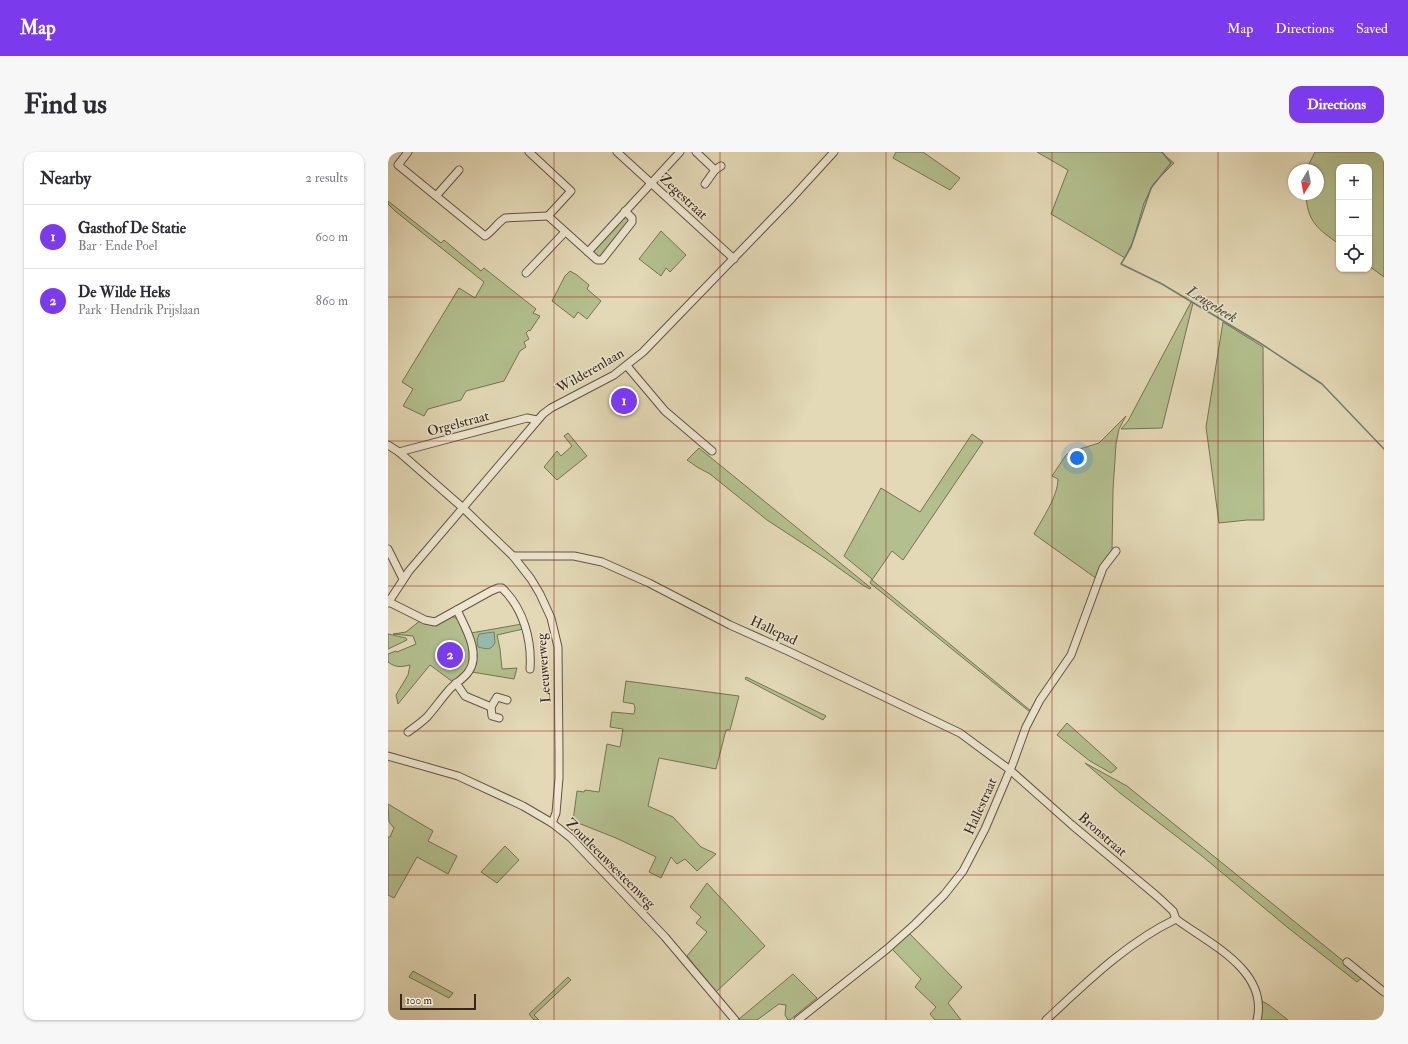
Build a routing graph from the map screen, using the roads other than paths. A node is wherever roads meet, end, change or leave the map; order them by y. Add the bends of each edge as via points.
1 (408, 152) edge
2 (529, 152) edge
3 (617, 152) edge
4 (680, 152) edge
5 (696, 152) edge
6 (834, 152) edge
7 (459, 170) dead end
8 (651, 183) junction
9 (705, 184) dead end
10 (436, 196) junction
11 (626, 211) junction
12 (548, 216) junction
13 (565, 232) junction
14 (588, 252) junction
15 (734, 259) junction
16 (526, 273) dead end
17 (627, 366) junction
18 (537, 420) junction
19 (388, 445) edge
20 (712, 451) dead end
21 (399, 452) junction
22 (463, 508) junction
23 (388, 549) edge
24 (1116, 551) dead end
25 (513, 556) junction
26 (403, 579) junction
27 (388, 602) edge
28 (457, 610) junction
29 (530, 669) dead end
30 (456, 683) junction
31 (507, 700) dead end
32 (490, 707) junction
33 (498, 718) dead end
34 (408, 732) dead end
35 (388, 756) edge
36 (1010, 770) junction
37 (552, 822) junction
38 (1176, 919) junction
39 (1347, 962) dead end
40 (1384, 992) edge
41 (735, 1020) edge
42 (798, 1020) edge
43 (1046, 1020) edge
44 (1257, 1020) edge

1 - 10 street via 398,165
2 - 12 street via 571,191
3 - 8 street, Zegestraat
4 - 8 street
5 - 9 street via 718,168
6 - 15 street, Wilderenlaan
7 - 10 street
8 - 11 street
8 - 15 street, Zegestraat
10 - 12 street via 485,236 505,218
11 - 14 street
11 - 14 street via 632,222 602,260 597,260
12 - 13 street
13 - 14 street
13 - 16 street
15 - 17 street, Wilderenlaan
17 - 18 street, Wilderenlaan via 601,383 551,408
17 - 20 street via 665,411
18 - 21 street, Orgelstraat via 526,418
18 - 22 street, Wilderenlaan
19 - 21 street
21 - 22 street, Leeuwerweg
22 - 25 street, Leeuwerweg
22 - 26 street, Wilderenlaan
23 - 26 street
24 - 36 street, Hallestraat via 1103,568 1074,650 1032,715
25 - 36 street, Hallepad via 583,558 602,562 960,733
25 - 37 street, Leeuwerweg via 540,594 551,618 556,639 559,676 559,778 556,813
26 - 27 street, Wilderenlaan
27 - 28 street via 431,622
28 - 29 street via 491,591 502,588 517,608 528,636
28 - 30 street via 470,639 473,659 469,672
30 - 32 street via 465,696
30 - 34 street via 427,717
31 - 32 street via 497,698
32 - 33 street via 492,716
35 - 37 street, Zoutleeuwsesteenweg via 458,776
36 - 38 street, Bronstraat via 1158,897 1173,911
36 - 42 street, Hallestraat via 970,858 955,882 930,910 887,949
37 - 41 street, Zoutleeuwsesteenweg via 665,937
38 - 43 street via 1122,953
38 - 44 street, Bronstraat via 1229,957 1247,974 1258,999
39 - 40 street

